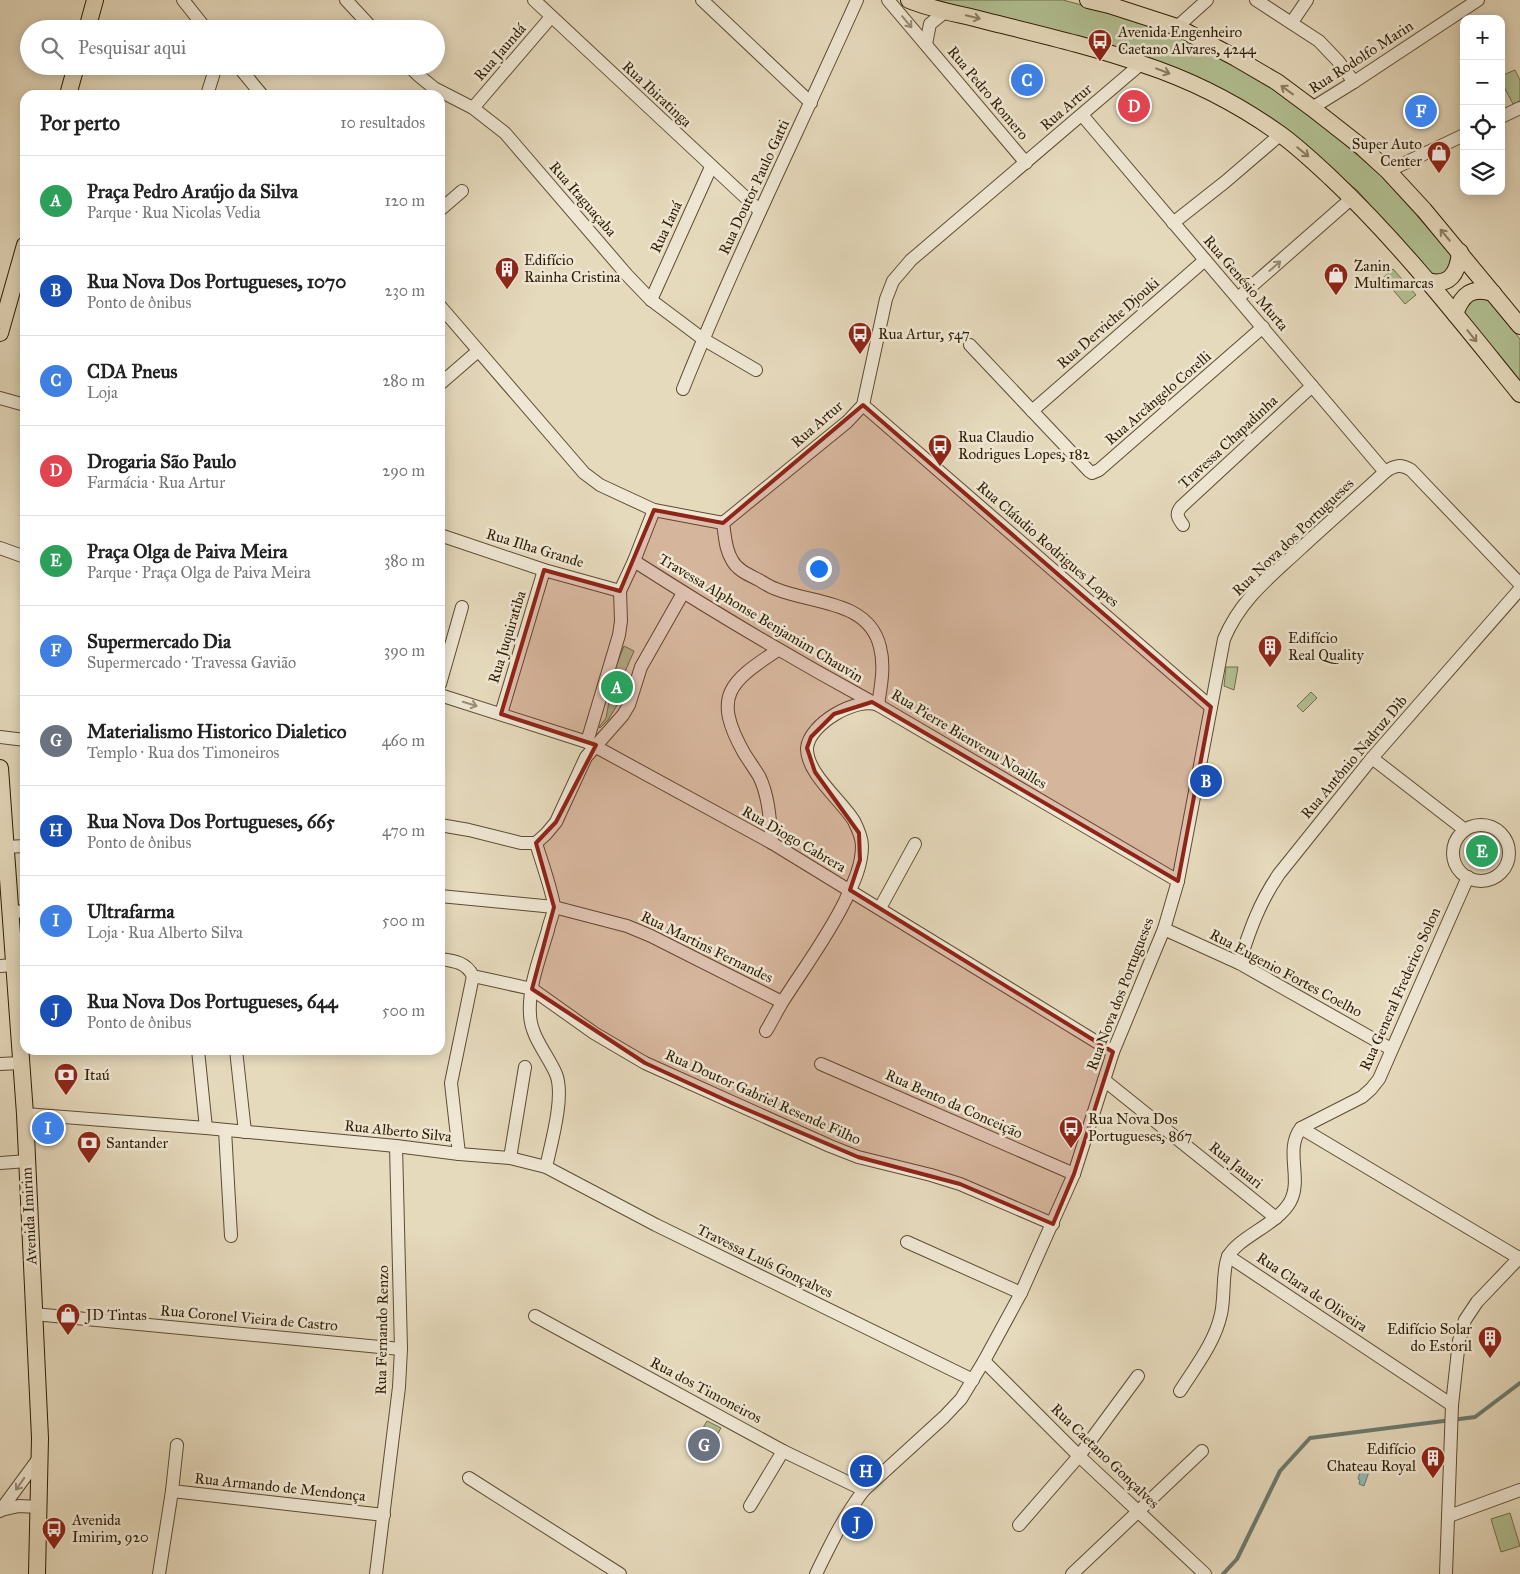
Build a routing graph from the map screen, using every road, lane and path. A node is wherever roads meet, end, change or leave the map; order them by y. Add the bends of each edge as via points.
1 (95, 0) edge
2 (182, 0) edge
3 (346, 0) edge
4 (534, 0) edge
5 (702, 0) edge
6 (857, 0) edge
7 (888, 0) edge
8 (909, 0) edge
9 (1088, 0) edge
10 (1207, 0) edge
11 (1257, 0) edge
12 (1307, 0) edge
13 (1478, 0) edge
14 (1110, 3) edge
15 (946, 11) junction
16 (551, 17) junction
17 (89, 20) edge
18 (199, 20) edge
19 (365, 20) edge
20 (1292, 22) junction
21 (1177, 27) junction
22 (926, 44) junction
23 (1142, 63) junction
24 (74, 75) edge
25 (213, 75) edge
26 (245, 75) edge
27 (418, 75) edge
28 (1354, 82) junction
29 (69, 90) edge
30 (209, 90) edge
31 (258, 90) edge
32 (438, 90) edge
33 (445, 94) edge
34 (811, 103) junction
35 (473, 108) junction
36 (1312, 108) junction
37 (1520, 108) edge
38 (1082, 115) junction
39 (1505, 115) edge
40 (1281, 134) junction
41 (1460, 137) edge
42 (1026, 163) junction
43 (711, 167) junction
44 (1388, 171) junction
45 (462, 191) dead end
46 (1352, 198) junction
47 (445, 206) edge
48 (760, 211) junction
49 (1172, 223) junction
50 (1460, 252) junction
51 (1205, 260) junction
52 (20, 263) edge
53 (1427, 280) junction
54 (1492, 293) junction
55 (1238, 298) junction
56 (651, 300) junction
57 (445, 312) edge
58 (1454, 314) junction
59 (1520, 326) edge
60 (1263, 327) junction
61 (0, 333) edge
62 (703, 339) junction
63 (970, 345) dead end
64 (478, 351) junction
65 (756, 370) dead end
66 (445, 380) edge
67 (1312, 386) junction
68 (683, 389) dead end
69 (1520, 394) edge
70 (0, 398) edge
71 (20, 404) edge
72 (863, 405) junction
73 (1032, 411) junction
74 (1385, 472) junction
75 (654, 510) junction
76 (724, 523) junction
77 (1183, 525) dead end
78 (445, 537) edge
79 (0, 548) edge
80 (20, 555) edge
81 (634, 561) junction
82 (544, 570) junction
83 (1520, 584) edge
84 (1520, 589) edge
85 (620, 590) junction
86 (683, 593) junction
87 (462, 607) dead end
88 (778, 650) junction
89 (445, 666) edge
90 (445, 697) edge
91 (875, 704) junction
92 (1211, 707) junction
93 (501, 714) junction
94 (0, 736) edge
95 (20, 739) edge
96 (591, 744) junction
97 (1372, 758) junction
98 (0, 768) edge
99 (445, 825) edge
100 (1465, 830) junction
101 (536, 842) junction
102 (772, 843) junction
103 (915, 844) dead end
104 (20, 847) edge
105 (3, 849) edge
106 (1515, 857) edge
107 (1468, 877) junction
108 (1178, 881) junction
109 (850, 890) junction
110 (445, 896) edge
111 (554, 907) junction
112 (880, 908) junction
113 (18, 911) edge
114 (1164, 929) junction
115 (445, 960) edge
116 (1239, 963) junction
117 (7, 966) edge
118 (473, 976) junction
119 (532, 989) junction
120 (782, 1002) junction
121 (766, 1031) dead end
122 (1392, 1049) junction
123 (1112, 1052) junction
124 (199, 1055) edge
125 (237, 1055) edge
126 (21, 1063) junction
127 (0, 1064) edge
128 (821, 1064) dead end
129 (524, 1067) dead end
130 (1104, 1080) junction
131 (25, 1114) junction
132 (206, 1128) junction
133 (1301, 1128) junction
134 (226, 1130) junction
135 (245, 1132) junction
136 (396, 1146) junction
137 (459, 1154) junction
138 (510, 1158) junction
139 (27, 1161) junction
140 (0, 1163) edge
141 (546, 1167) junction
142 (1074, 1174) junction
143 (1276, 1218) junction
144 (1053, 1224) junction
145 (231, 1236) dead end
146 (907, 1242) dead end
147 (1228, 1256) junction
148 (1520, 1258) edge
149 (1021, 1293) junction
150 (34, 1314) junction
151 (534, 1316) dead end
152 (401, 1349) junction
153 (984, 1361) junction
154 (1138, 1376) dead end
155 (973, 1380) junction
156 (1180, 1390) dead end
157 (1452, 1405) junction
158 (176, 1445) dead end
159 (784, 1451) junction
160 (1202, 1451) dead end
161 (1079, 1456) junction
162 (39, 1458) junction
163 (469, 1478) dead end
164 (864, 1490) junction
165 (1520, 1490) edge
166 (172, 1492) junction
167 (750, 1506) dead end
168 (38, 1507) junction
169 (0, 1511) edge
170 (1138, 1511) junction
171 (384, 1516) junction
172 (1449, 1516) junction
173 (1019, 1526) dead end
174 (37, 1574) edge
175 (159, 1574) edge
176 (376, 1574) edge
177 (620, 1574) edge
178 (816, 1574) edge
179 (1072, 1574) edge
180 (1205, 1574) edge
181 (1446, 1574) edge

1 - 17 main road
2 - 18 street
3 - 19 street
4 - 16 street, Rua Ibiratinga
5 - 34 street
6 - 34 street, Rua Doutor Paulo Gatti
7 -> 22 street, Rua Pedro Romero
8 - 15 main road
9 - 14 main road
10 - 21 street
11 - 20 street
12 - 20 street
13 - 28 street, Rua Rodolfo Marin
14 - 21 main road
15 - 22 street, Rua Pedro Romero via 930,24
15 -> 23 main road
16 - 35 street, Rua Jaundá
16 - 43 street, Rua Ibiratinga
20 - 28 street via 1326,48
36 -> 21 main road via 1277,82
22 - 42 street, Rua Pedro Romero
23 - 38 street, Rua Artur
23 -> 40 main road via 1210,92
24 - 29 main road
25 - 30 street
26 - 31 street
27 - 32 street, Rua Itaguaçaba
28 - 36 street, Rua Rodolfo Marin
33 - 35 street, Rua Itaguaçaba
34 - 48 street, Rua Doutor Paulo Gatti
35 - 56 street, Rua Itaguaçaba via 505,133
36 - 44 main road
37 - 39 street
38 - 42 street, Rua Artur
38 - 49 street, Rua Genésio Murta
40 -> 46 main road
40 - 49 street
41 - 44 street
42 - 72 street, Rua Artur via 912,260 893,281 886,299
43 - 48 street, Rua Ibiratinga
43 - 56 street, Rua Ianá
50 -> 44 main road
45 - 47 street
46 - 53 main road
55 -> 46 street
48 - 62 street, Rua Doutor Paulo Gatti
49 - 51 street, Rua Genésio Murta
50 - 53 main road via 1452,276 1442,282
50 - 54 main road
51 - 55 street, Rua Genésio Murta
51 - 73 street, Rua Derviche Djouki
52 - 61 main road
53 - 58 main road
54 - 58 main road via 1483,290 1467,293
54 - 59 main road
55 - 60 street, Rua Genésio Murta
56 - 62 street, Rua Itaguaçaba
57 - 64 street
58 -> 69 main road
60 - 67 street, Rua Genésio Murta
60 - 73 street, Rua Arcângelo Corelli via 1096,472 1089,471
62 - 65 street, Rua Itaguaçaba
62 - 68 street, Rua Doutor Paulo Gatti
63 - 73 street, Rua Arcângelo Corelli
64 - 66 street
64 - 75 street via 584,473 600,485
67 - 74 street, Rua Genésio Murta
67 - 77 street, Travessa Chapadinha via 1180,507 1177,515
70 - 71 street
72 - 76 street, Rua Artur via 847,422
72 - 92 street, Rua Cláudio Rodrigues Lopes
74 - 83 street via 1400,465 1411,470
74 - 92 street, Rua Nova dos Portugueses via 1242,606 1224,639
75 - 76 street
75 - 81 street
76 - 91 street, Rua Pierre Bienvenu Noailles via 732,561 742,572 776,589 838,606 859,615 870,625 881,649 882,667
78 - 82 street, Rua Ilha Grande
79 - 80 street
81 - 85 street
81 - 86 street, Travessa Alphonse Benjamim Chauvin
82 - 85 street, Rua Ilha Grande
82 - 93 street, Rua Juquiratiba
84 - 97 street, Rua Antônio Nadruz Dib
85 - 96 street via 619,634
86 - 88 street, Travessa Alphonse Benjamim Chauvin
86 - 96 street via 642,667 629,705 618,720
87 - 89 street
88 - 91 street, Travessa Alphonse Benjamim Chauvin
88 - 102 street via 738,679 730,690 728,703 734,734 763,788
90 -> 93 street, Rua Diogo Cabrera
91 - 108 street, Rua Pierre Bienvenu Noailles
91 - 109 street via 860,704 834,714 819,725 807,748 815,772 853,820 859,833 862,845 860,860
92 - 108 street, Rua Nova dos Portugueses
93 - 96 street, Rua Diogo Cabrera
94 - 95 street
96 - 101 street via 556,822
96 - 102 street, Rua Diogo Cabrera
97 - 100 street
97 - 116 street, Rua Antônio Nadruz Dib via 1267,891
98 - 105 main road, Avenida Imirim
99 - 101 street via 521,843
100 - 106 street via 1475,825 1496,828
100 - 107 street via 1453,848 1458,869
101 - 111 street
102 - 109 street, Rua Diogo Cabrera
103 - 112 street
104 - 105 street
105 - 113 main road, Avenida Imirim
106 - 107 street via 1494,878 1475,881
107 - 122 street, Rua General Frederico Solon
108 - 114 street, Rua Nova dos Portugueses
109 - 112 street, Rua Diogo Cabrera
109 - 120 street via 824,940
110 - 111 street, Rua Martins Fernandes
111 - 119 street
111 - 120 street, Rua Martins Fernandes via 652,936
112 - 123 street, Rua Diogo Cabrera
113 - 117 main road, Avenida Imirim
114 - 116 street, Rua Eugenio Fortes Coelho
114 - 123 street, Rua Nova dos Portugueses
115 - 118 street via 464,964
116 - 122 street, Rua Eugenio Fortes Coelho
117 - 126 main road, Avenida Imirim
118 - 119 street
118 - 137 street via 452,1084
119 - 141 street via 529,1006 533,1031 559,1084
119 - 144 street, Rua Doutor Gabriel Resende Filho via 646,1063 734,1104 851,1154 960,1184
120 - 121 street
122 - 133 street, Rua General Frederico Solon via 1379,1079 1362,1097
123 - 130 street, Rua Nova dos Portugueses
124 - 132 street
125 - 135 street
126 - 127 street
126 - 131 main road, Avenida Imirim
128 - 142 street, Rua Bento da Conceição
129 - 138 street
130 - 142 street, Rua Nova dos Portugueses
130 - 143 street, Rua Jauari
131 - 132 street, Rua Alberto Silva
131 - 139 main road, Avenida Imirim
132 - 134 street, Rua Alberto Silva
133 - 143 street via 1294,1144 1294,1191 1290,1202
133 - 148 street
134 - 135 street, Rua Alberto Silva
134 - 145 street
135 - 136 street, Rua Alberto Silva
136 - 137 street, Rua Alberto Silva
136 - 152 street, Rua Fernando Renzo
137 - 138 street, Rua Alberto Silva
138 - 141 street, Rua Alberto Silva
139 - 140 street
139 - 150 main road, Avenida Imirim
141 - 155 street, Travessa Luís Gonçalves via 691,1243
142 - 144 street, Rua Nova dos Portugueses
143 - 147 street
144 - 149 street, Rua Nova dos Portugueses
146 - 149 street
147 - 156 street via 1218,1328
147 - 157 street, Rua Clara de Oliveira
148 - 157 street via 1477,1302 1465,1320 1459,1341
149 - 153 street, Rua Nova dos Portugueses
150 - 152 street, Rua Coronel Vieira de Castro
150 - 162 main road, Avenida Imirim
151 - 159 street, Rua dos Timoneiros
152 - 171 street, Rua Fernando Renzo
153 - 155 street, Rua Nova dos Portugueses
153 - 161 street, Rua Caetano Gonçalves
154 - 161 street
155 - 164 street, Rua Nova dos Portugueses via 944,1417
157 - 172 street
158 - 166 street
159 - 164 street, Rua dos Timoneiros
159 - 167 street
160 - 170 street
161 - 170 street, Rua Caetano Gonçalves
161 - 173 street
162 - 168 main road, Avenida Imirim
162 -> 169 street
163 - 177 street
164 - 178 street, Rua Nova dos Portugueses via 838,1530
165 - 172 street
166 - 171 street, Rua Armando de Mendonça
166 - 175 street
168 - 169 street via 19,1506
168 - 174 main road, Avenida Imirim
170 - 179 street
170 - 180 street, Rua Caetano Gonçalves
171 - 176 street, Rua Fernando Renzo
172 - 181 street

